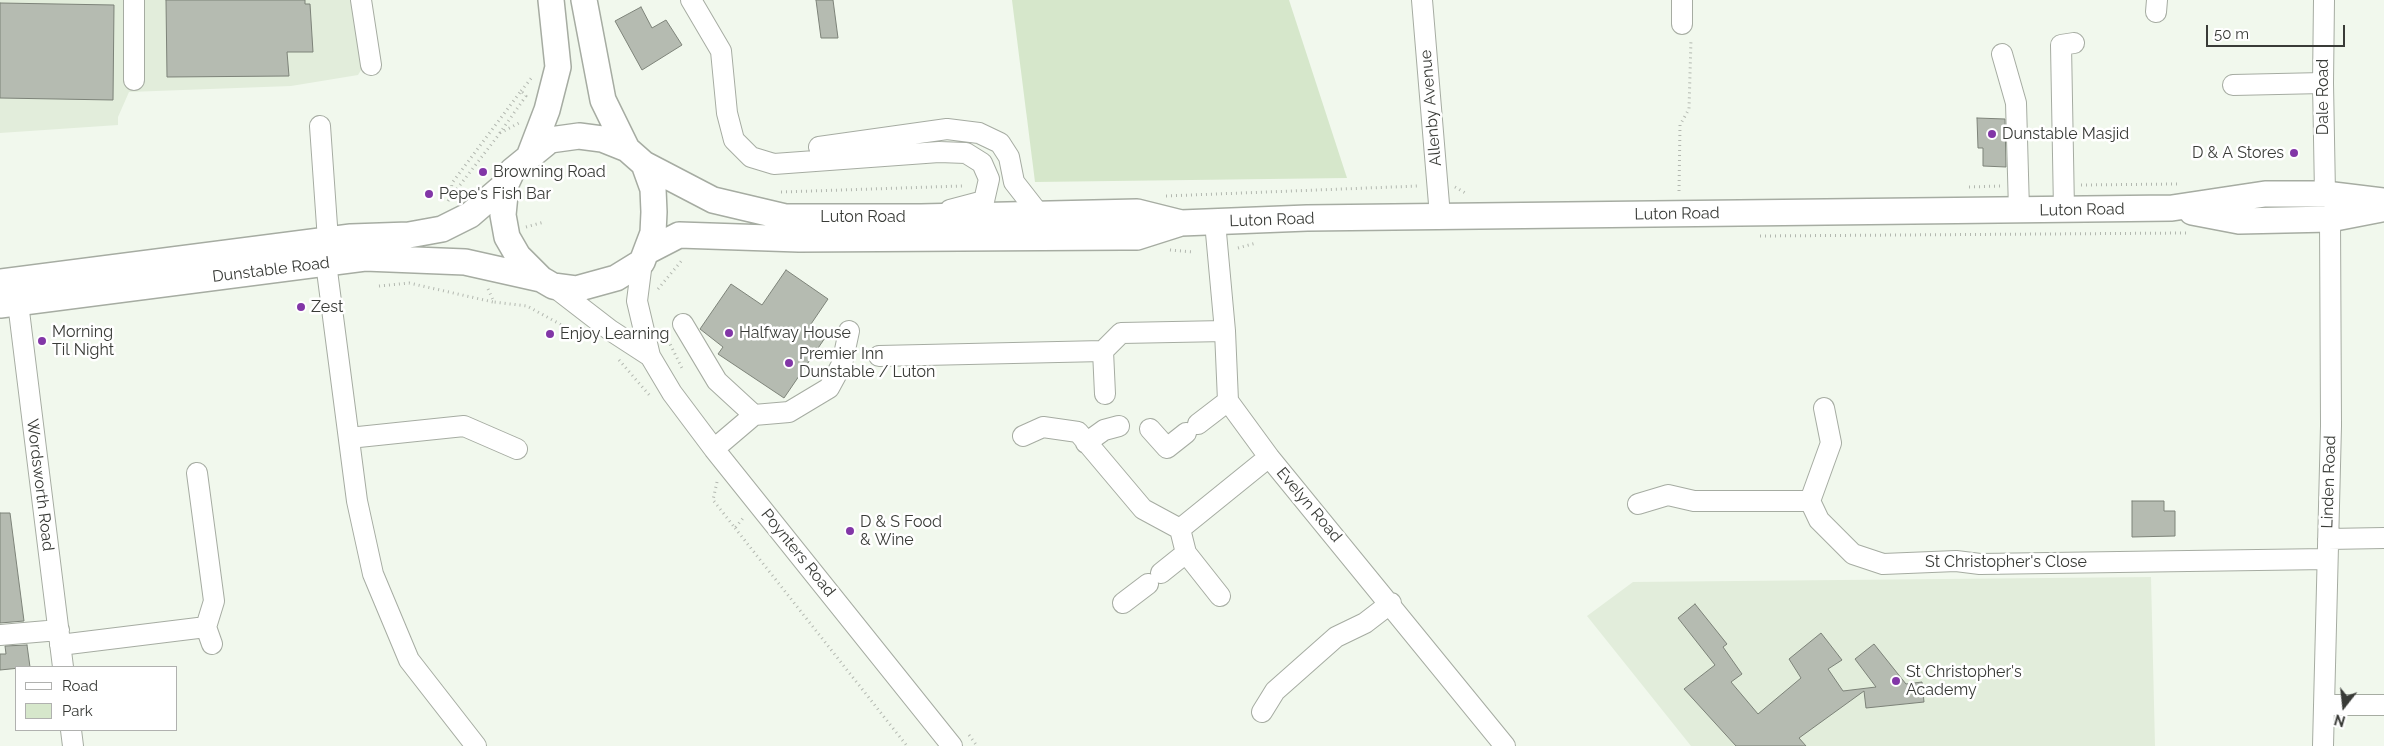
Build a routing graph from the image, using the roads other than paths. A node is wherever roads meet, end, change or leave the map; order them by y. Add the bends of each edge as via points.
1 (134, 0) edge
2 (361, 0) edge
3 (551, 0) edge
4 (584, 0) edge
5 (691, 0) edge
6 (1422, 0) edge
7 (1682, 0) edge
8 (2324, 0) edge
9 (1682, 24) road end
10 (2074, 43) dead end
11 (2002, 54) dead end
12 (371, 65) dead end
13 (134, 80) dead end
14 (2322, 83) junction
15 (2233, 84) dead end
16 (320, 126) dead end
17 (819, 147) dead end
18 (635, 157) junction
19 (529, 158) junction
20 (506, 184) junction
21 (2325, 194) junction
22 (2384, 201) edge
23 (2172, 208) junction
24 (2384, 208) edge
25 (2019, 210) junction
26 (2064, 210) junction
27 (1039, 214) junction
28 (1440, 216) junction
29 (922, 217) junction
30 (2330, 219) junction
31 (1215, 222) junction
32 (1181, 223) junction
33 (327, 252) junction
34 (645, 256) junction
35 (0, 282) edge
36 (547, 283) junction
37 (9, 304) edge
38 (683, 324) dead end
39 (849, 331) dead end
40 (1225, 331) junction
41 (1103, 351) junction
42 (650, 356) junction
43 (879, 356) dead end
44 (1105, 394) dead end
45 (1228, 401) junction
46 (1824, 408) dead end
47 (754, 415) junction
48 (1119, 426) dead end
49 (1150, 429) dead end
50 (1023, 436) dead end
51 (349, 438) junction
52 (1082, 438) junction
53 (517, 448) dead end
54 (714, 449) junction
55 (1269, 457) junction
56 (197, 473) dead end
57 (1810, 501) junction
58 (1638, 504) dead end
59 (1180, 529) junction
60 (2384, 538) edge
61 (2327, 549) junction
62 (1186, 554) junction
63 (1220, 596) dead end
64 (1124, 603) dead end
65 (1391, 603) junction
66 (0, 635) edge
67 (59, 638) junction
68 (63, 666) edge
69 (2324, 705) junction
70 (2384, 705) edge
71 (1262, 712) dead end
72 (71, 731) edge
73 (73, 746) edge
74 (476, 746) edge
75 (952, 746) edge
76 (1505, 746) edge
77 (2324, 746) edge

1 - 13 street
2 - 12 street
3 - 19 main road via 558,67 547,110
4 - 18 main road via 603,100
5 - 29 street via 721,51 727,113 734,140 750,157 774,164 939,152 966,153 982,163 989,179 984,201
6 - 28 street, Allenby Avenue
7 - 9 street
8 - 14 street, Dale Road
10 - 26 street via 2060,45
11 - 25 street via 2016,103
14 - 15 street
14 - 21 street, Dale Road
16 - 33 street
17 - 27 street via 947,129 979,134 1000,143 1009,156 1014,182
18 - 19 main road via 602,139 578,136 550,140
18 - 29 main road, Luton Road via 713,200 785,217
18 - 34 main road via 653,189 653,233
19 - 20 main road via 512,171
20 - 33 main road, Dunstable Road via 470,215 442,229 409,236 352,237
20 - 36 main road via 503,215 507,236 518,256
21 - 22 main road, Luton Road
21 - 23 main road, Luton Road via 2265,194
23 - 26 main road, Luton Road
23 - 30 main road, Luton Road via 2239,220
24 - 30 main road, Luton Road
25 - 26 main road, Luton Road
25 - 28 main road, Luton Road
27 - 29 main road, Luton Road
27 - 32 main road, Luton Road via 1137,212
28 - 31 main road, Luton Road
30 - 61 street, Linden Road via 2331,426
31 - 32 main road, Luton Road
31 - 40 street
32 - 34 main road, Luton Road via 1137,237 799,239 679,235
33 - 35 main road, Dunstable Road
33 - 36 main road, Dunstable Road via 364,258 465,262
33 - 37 main road, Dunstable Road
33 - 51 street
34 - 36 main road via 616,278 595,285 576,289
34 - 42 street, Poynters Road via 637,301
36 - 42 street, Poynters Road
37 - 67 street, Wordsworth Road
38 - 47 street via 717,382
39 - 47 street via 842,364 830,388 789,412
40 - 41 street via 1121,333
40 - 45 street
41 - 43 street
41 - 44 street
42 - 54 street, Poynters Road via 672,393
45 - 49 street via 1167,448
45 - 55 street, Evelyn Road
46 - 57 street via 1831,443
47 - 54 street
48 - 52 street
50 - 52 street via 1044,427
51 - 53 street via 464,426
51 - 74 street via 357,501 373,574 409,660
52 - 59 street via 1143,509
54 - 75 street, Poynters Road
55 - 59 street
55 - 65 street, Evelyn Road
56 - 67 street via 214,601 209,636
57 - 58 street via 1694,501 1668,495
57 - 61 street, St Christopher's Close via 1819,520 1853,554 1883,564 1956,561 1980,564
59 - 62 street
60 - 61 street, St Christopher's Close
61 - 69 street, Linden Road
62 - 63 street
62 - 64 street
65 - 71 street via 1365,623 1336,637 1275,691
65 - 76 street, Evelyn Road
66 - 67 street
67 - 68 street, Wordsworth Road
69 - 70 street
69 - 77 street, Linden Road
72 - 73 street

